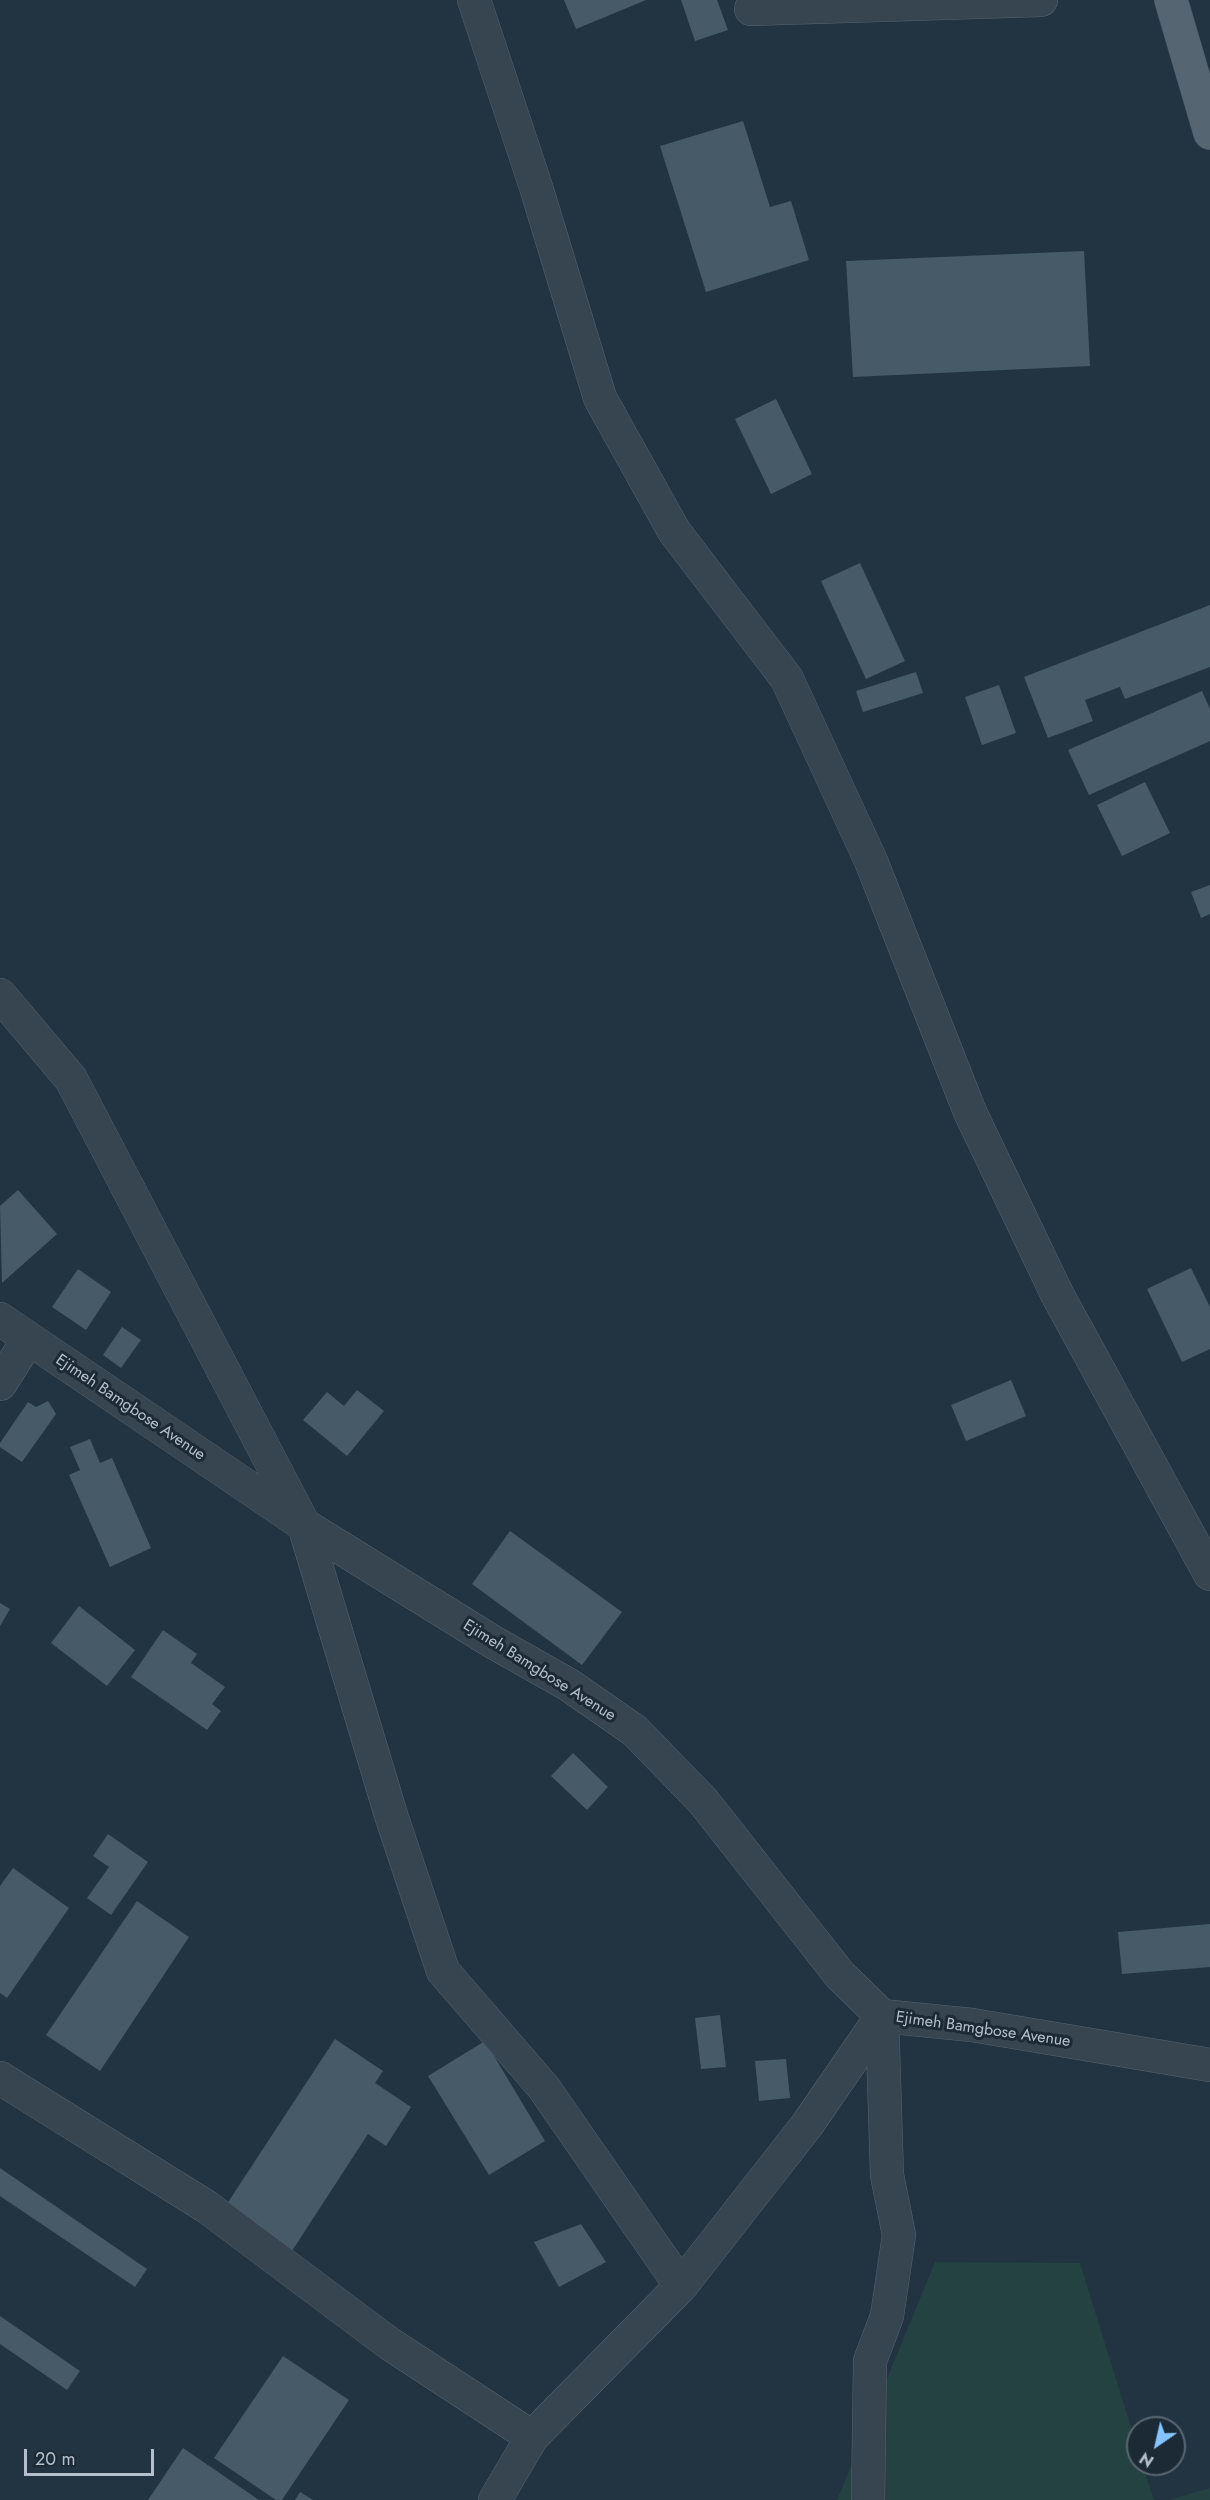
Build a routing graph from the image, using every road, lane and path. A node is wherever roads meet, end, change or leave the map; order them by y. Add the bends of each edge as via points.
1 (474, 0) edge
2 (1041, 0) edge
3 (1171, 0) edge
4 (751, 9) dead end
5 (1210, 133) edge
6 (0, 994) edge
7 (0, 1320) edge
8 (28, 1340) junction
9 (0, 1384) edge
10 (304, 1525) junction
11 (1210, 1574) edge
12 (882, 2016) junction
13 (1210, 2065) edge
14 (0, 2078) edge
15 (681, 2286) junction
16 (532, 2437) junction
17 (495, 2500) edge
18 (867, 2500) edge

1 - 11 street via 600,398 674,531 787,679 871,861 970,1112 1057,1294
2 - 4 street
3 - 5 main road
6 - 10 street via 70,1078
7 - 8 street, Ejimeh Bamgbose Avenue
8 - 9 street
8 - 10 street, Ejimeh Bamgbose Avenue
10 - 12 street, Ejimeh Bamgbose Avenue via 569,1685 635,1731 703,1801 840,1975
10 - 15 street via 443,1971 544,2088
12 - 13 street, Ejimeh Bamgbose Avenue via 972,2025
12 - 15 street via 807,2125
12 - 18 street via 887,2175 899,2235 887,2316 870,2361
14 - 16 street via 207,2207 390,2344
15 - 16 street
16 - 17 street

